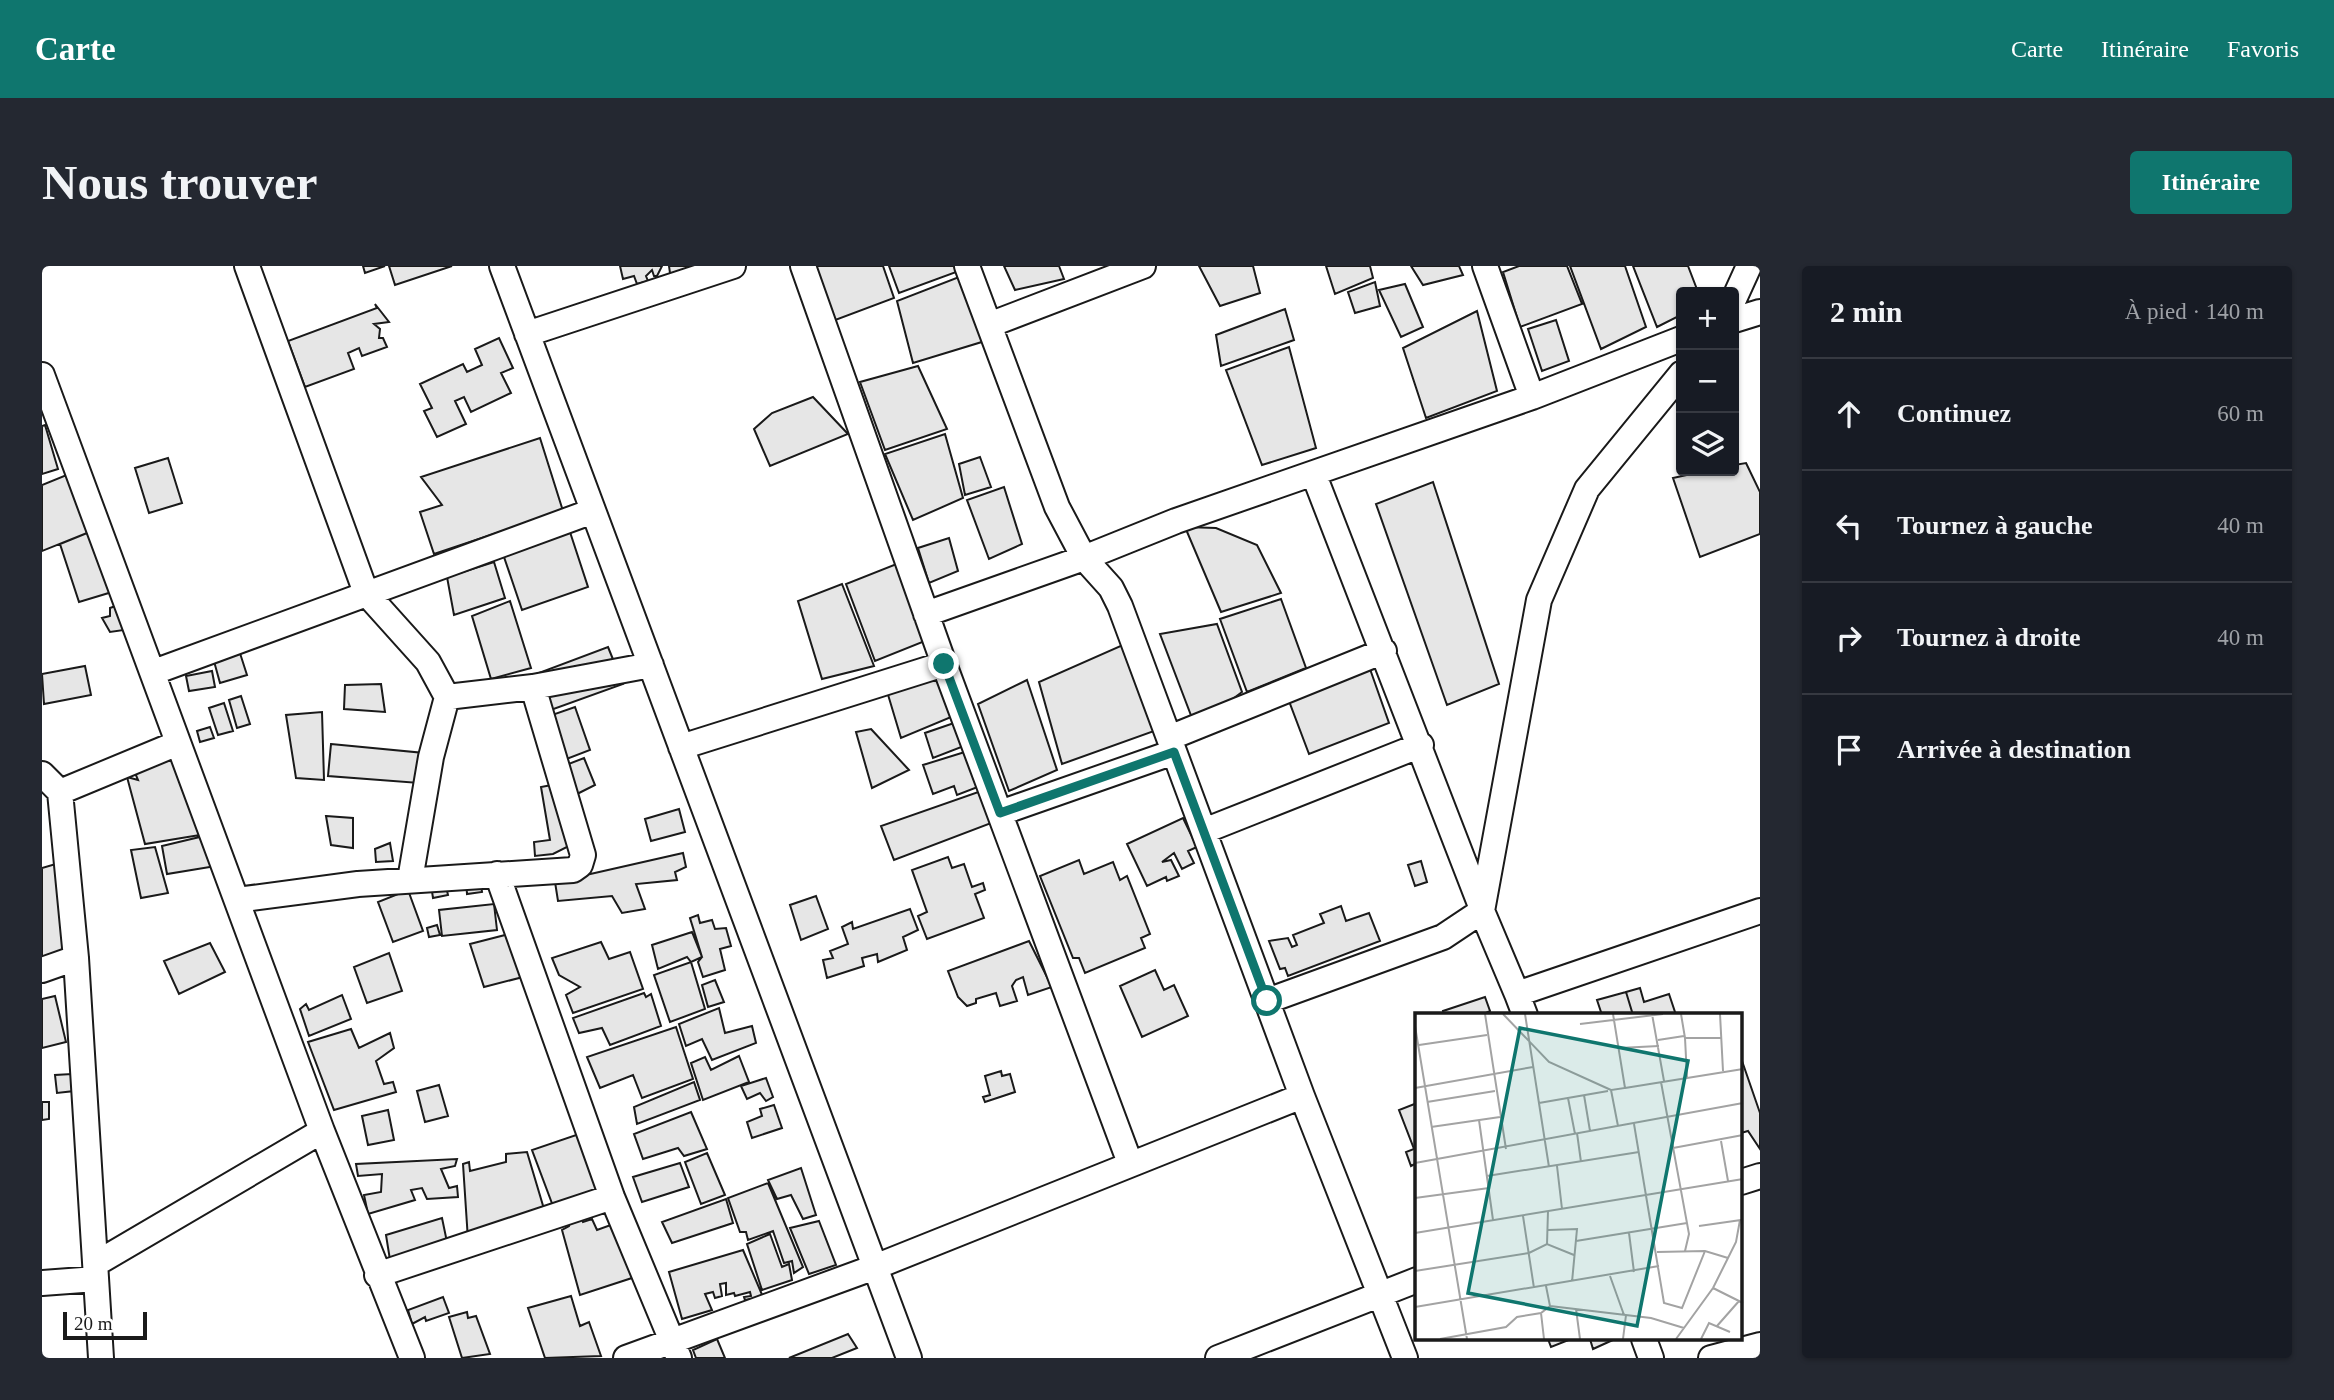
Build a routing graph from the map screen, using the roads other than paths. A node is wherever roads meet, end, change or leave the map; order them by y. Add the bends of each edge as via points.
1 (247, 266) edge
2 (502, 266) edge
3 (803, 266) edge
4 (967, 266) edge
5 (1143, 266) edge
6 (1485, 266) edge
7 (1749, 266) edge
8 (726, 267) edge
9 (1739, 288) edge
10 (1760, 312) edge
11 (1739, 318) edge
12 (989, 326) junction
13 (527, 334) junction
14 (1676, 341) edge
15 (42, 375) edge
16 (1676, 380) edge
17 (1532, 397) junction
18 (1314, 475) junction
19 (593, 511) junction
20 (1084, 558) junction
21 (366, 593) junction
22 (926, 614) junction
23 (1384, 651) junction
24 (944, 664) junction
25 (651, 665) junction
26 (154, 672) junction
27 (533, 687) junction
28 (447, 697) junction
29 (178, 743) junction
30 (1172, 745) junction
31 (1421, 746) junction
32 (681, 747) junction
33 (42, 774) edge
34 (60, 792) junction
35 (1000, 813) junction
36 (1204, 831) junction
37 (498, 874) junction
38 (410, 880) junction
39 (237, 900) junction
40 (1482, 911) junction
41 (1760, 913) edge
42 (76, 958) junction
43 (42, 970) edge
44 (1267, 1001) junction
45 (1521, 1004) edge
46 (1302, 1096) junction
47 (322, 1131) junction
48 (1130, 1163) junction
49 (1760, 1176) edge
50 (1742, 1182) edge
51 (612, 1197) junction
52 (875, 1267) junction
53 (96, 1271) junction
54 (377, 1275) junction
55 (1415, 1281) edge
56 (42, 1283) edge
57 (1380, 1295) junction
58 (1644, 1340) edge
59 (1760, 1345) edge
60 (676, 1349) edge
61 (101, 1358) edge
62 (412, 1358) edge
63 (626, 1358) edge
64 (909, 1358) edge
65 (1218, 1358) edge
66 (1405, 1358) edge
67 (1651, 1358) edge
68 (1711, 1358) edge

1 - 21 street
2 - 13 street
3 - 22 street
4 - 12 street
5 - 12 street
6 - 17 street
7 - 9 street
8 - 13 street
10 - 11 street
12 - 20 street via 1057,507
13 - 19 street
14 - 17 street
15 - 26 street
16 - 40 street via 1587,489 1539,600
17 - 18 street
18 - 20 street via 1176,521
18 - 23 street
19 - 21 street
19 - 25 street
20 - 22 street
20 - 30 street via 1111,588 1120,606
21 - 26 street
21 - 28 street via 428,662
22 - 24 street
23 - 30 street
23 - 31 street
24 - 32 street
24 - 35 street
25 - 27 street
25 - 32 street
26 - 29 street
27 - 28 street
27 - 37 street via 583,855 573,870
28 - 38 street via 430,757
29 - 34 street
29 - 39 street
30 - 35 street
30 - 36 street
31 - 36 street
31 - 40 street
32 - 52 street
33 - 34 street
34 - 42 street
35 - 48 street
36 - 44 street
37 - 38 street
37 - 51 street
38 - 39 street
39 - 47 street
40 - 44 street via 1443,937
40 - 45 street
41 - 45 street
42 - 43 street
42 - 53 street
44 - 46 street
46 - 48 street
46 - 57 street
47 - 53 street
47 - 54 street
48 - 52 street
49 - 50 street
51 - 54 street
51 - 60 street
52 - 60 street
52 - 64 street
53 - 56 street
53 - 61 street
54 - 62 street
55 - 57 street
57 - 65 street
57 - 66 street
58 - 67 street
59 - 68 street
60 - 63 street

